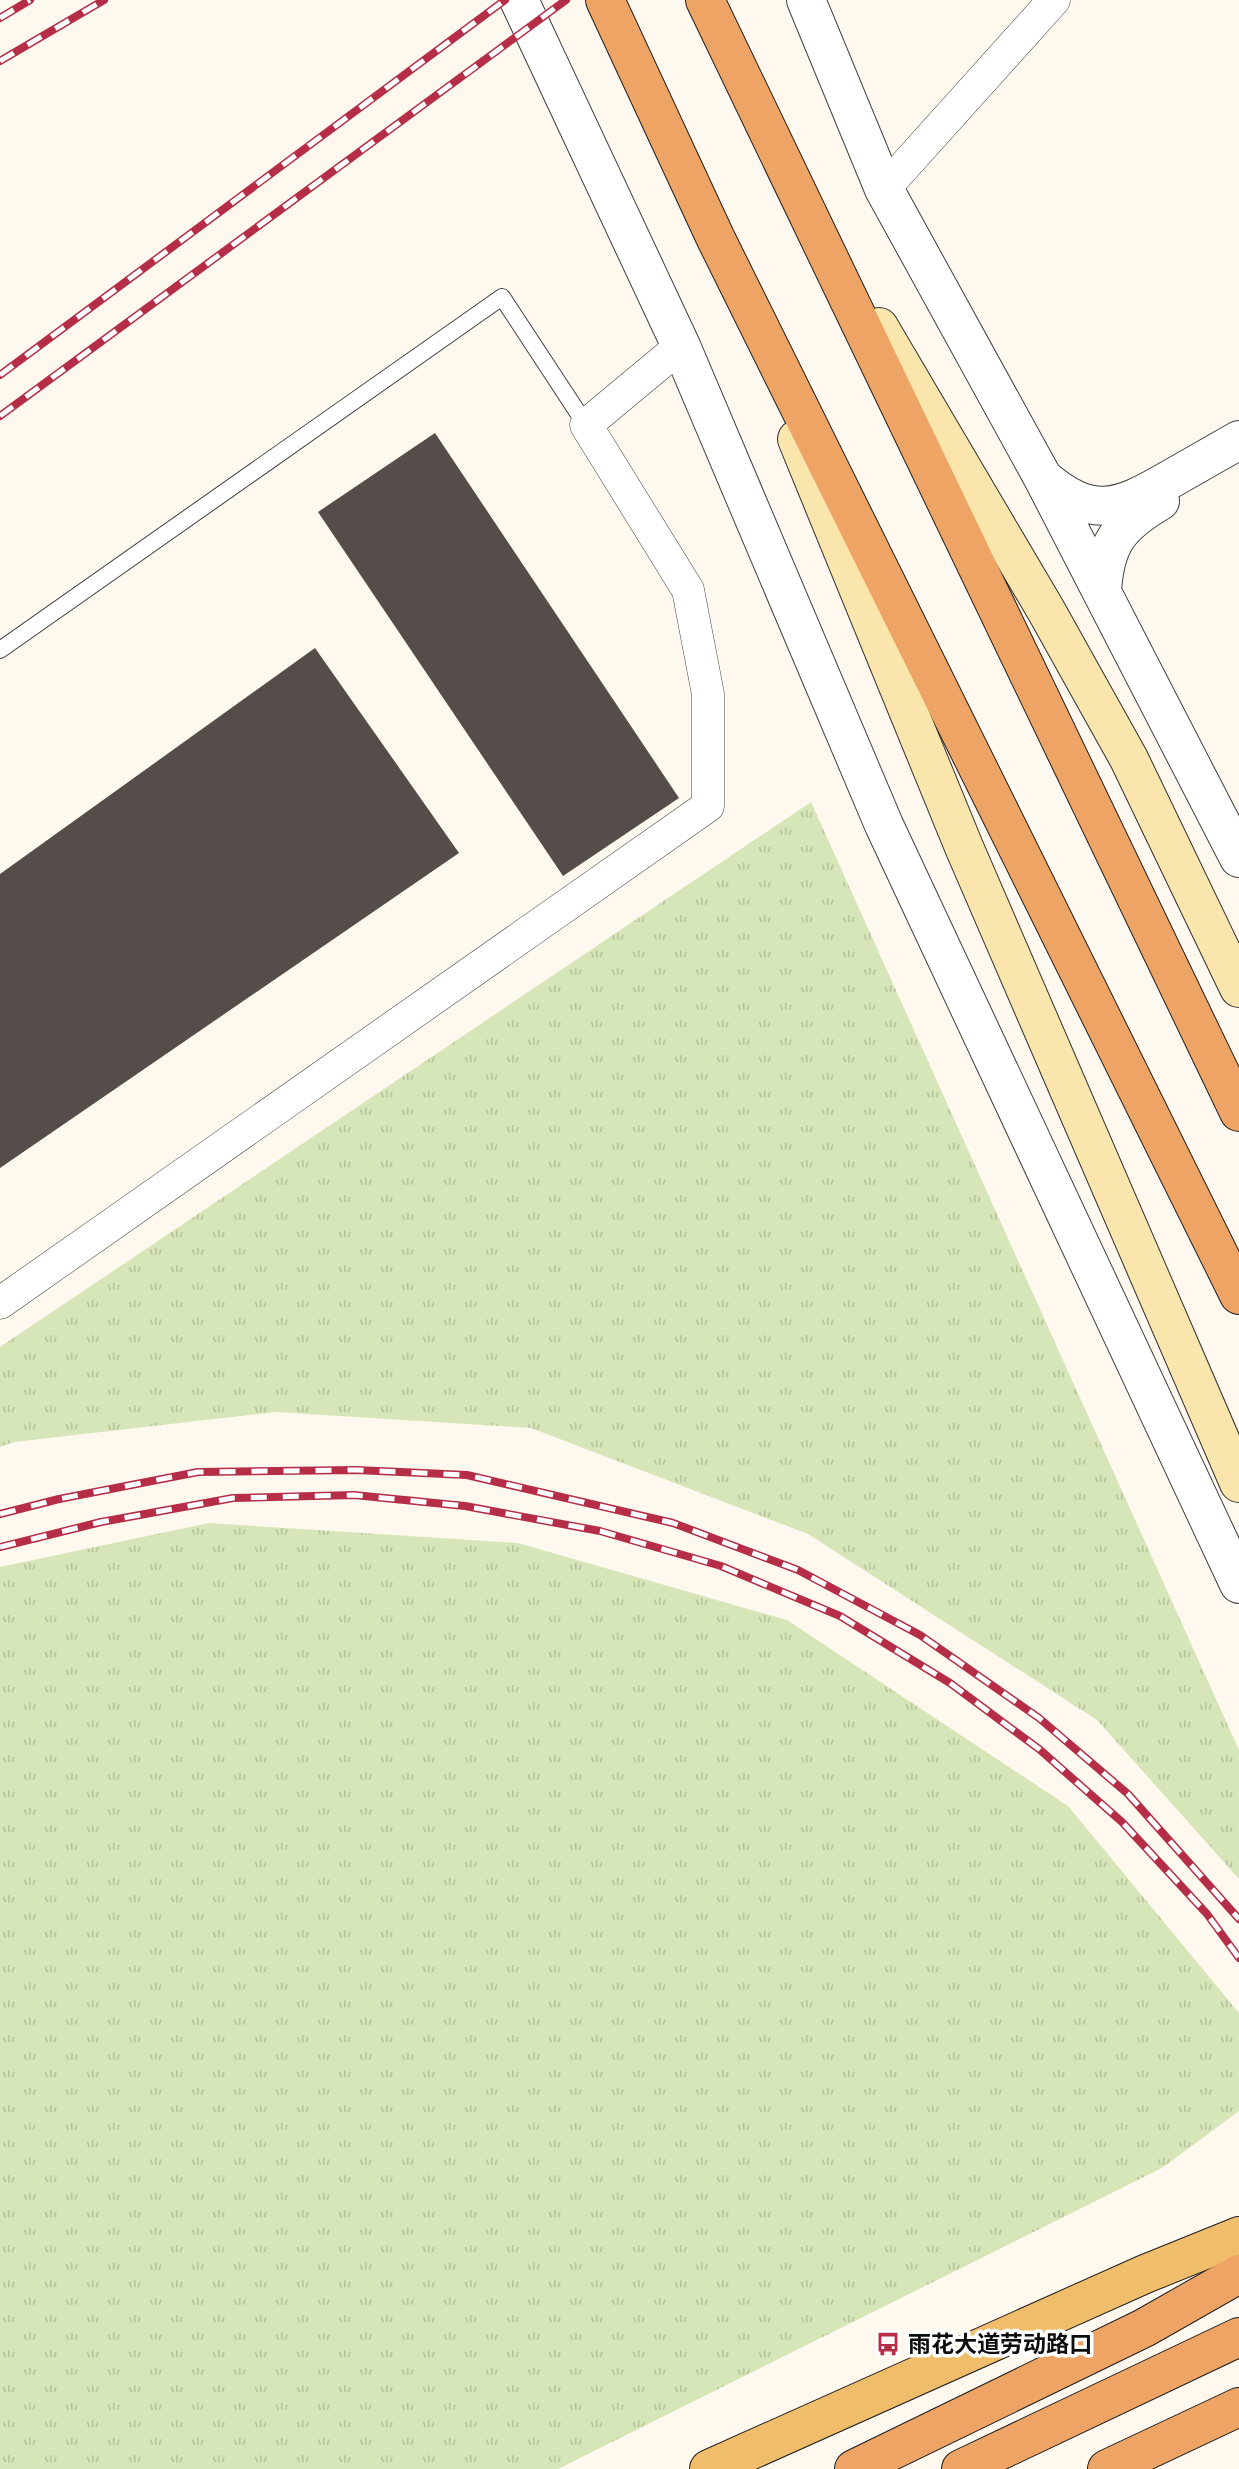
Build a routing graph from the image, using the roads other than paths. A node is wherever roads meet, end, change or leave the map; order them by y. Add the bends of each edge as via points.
1 (519, 0) edge
2 (605, 0) edge
3 (705, 0) edge
4 (806, 0) edge
5 (1054, 0) edge
6 (786, 170) junction
7 (884, 189) junction
8 (716, 239) junction
9 (681, 346) junction
10 (586, 425) junction
11 (1239, 440) edge
12 (1239, 456) edge
13 (1044, 478) junction
14 (1102, 591) junction
15 (0, 650) edge
16 (1239, 858) edge
17 (1239, 988) edge
18 (1239, 1112) edge
19 (1239, 1296) edge
20 (0, 1303) edge
21 (1239, 1483) edge
22 (1239, 1584) edge
23 (1239, 2236) edge
24 (1239, 2274) edge
25 (1239, 2337) edge
26 (1239, 2407) edge
27 (709, 2469) edge
28 (855, 2469) edge
29 (961, 2469) edge
30 (1107, 2469) edge

1 - 9 street
2 - 8 highway
3 - 6 highway
4 - 7 street
5 - 7 street
6 - 17 main road via 1129,759
6 - 18 highway
7 - 13 street
8 - 19 highway
8 - 21 main road via 964,847
9 - 10 street
9 - 22 street via 884,825
10 - 15 lane via 502,297
10 - 20 street via 688,590 708,694 708,806
11 - 13 street via 1137,499 1115,506 1072,500
12 - 14 street via 1127,523 1107,554
13 - 14 street
14 - 16 street
23 - 27 main road
24 - 28 highway via 1144,2328
25 - 29 highway
26 - 30 highway

